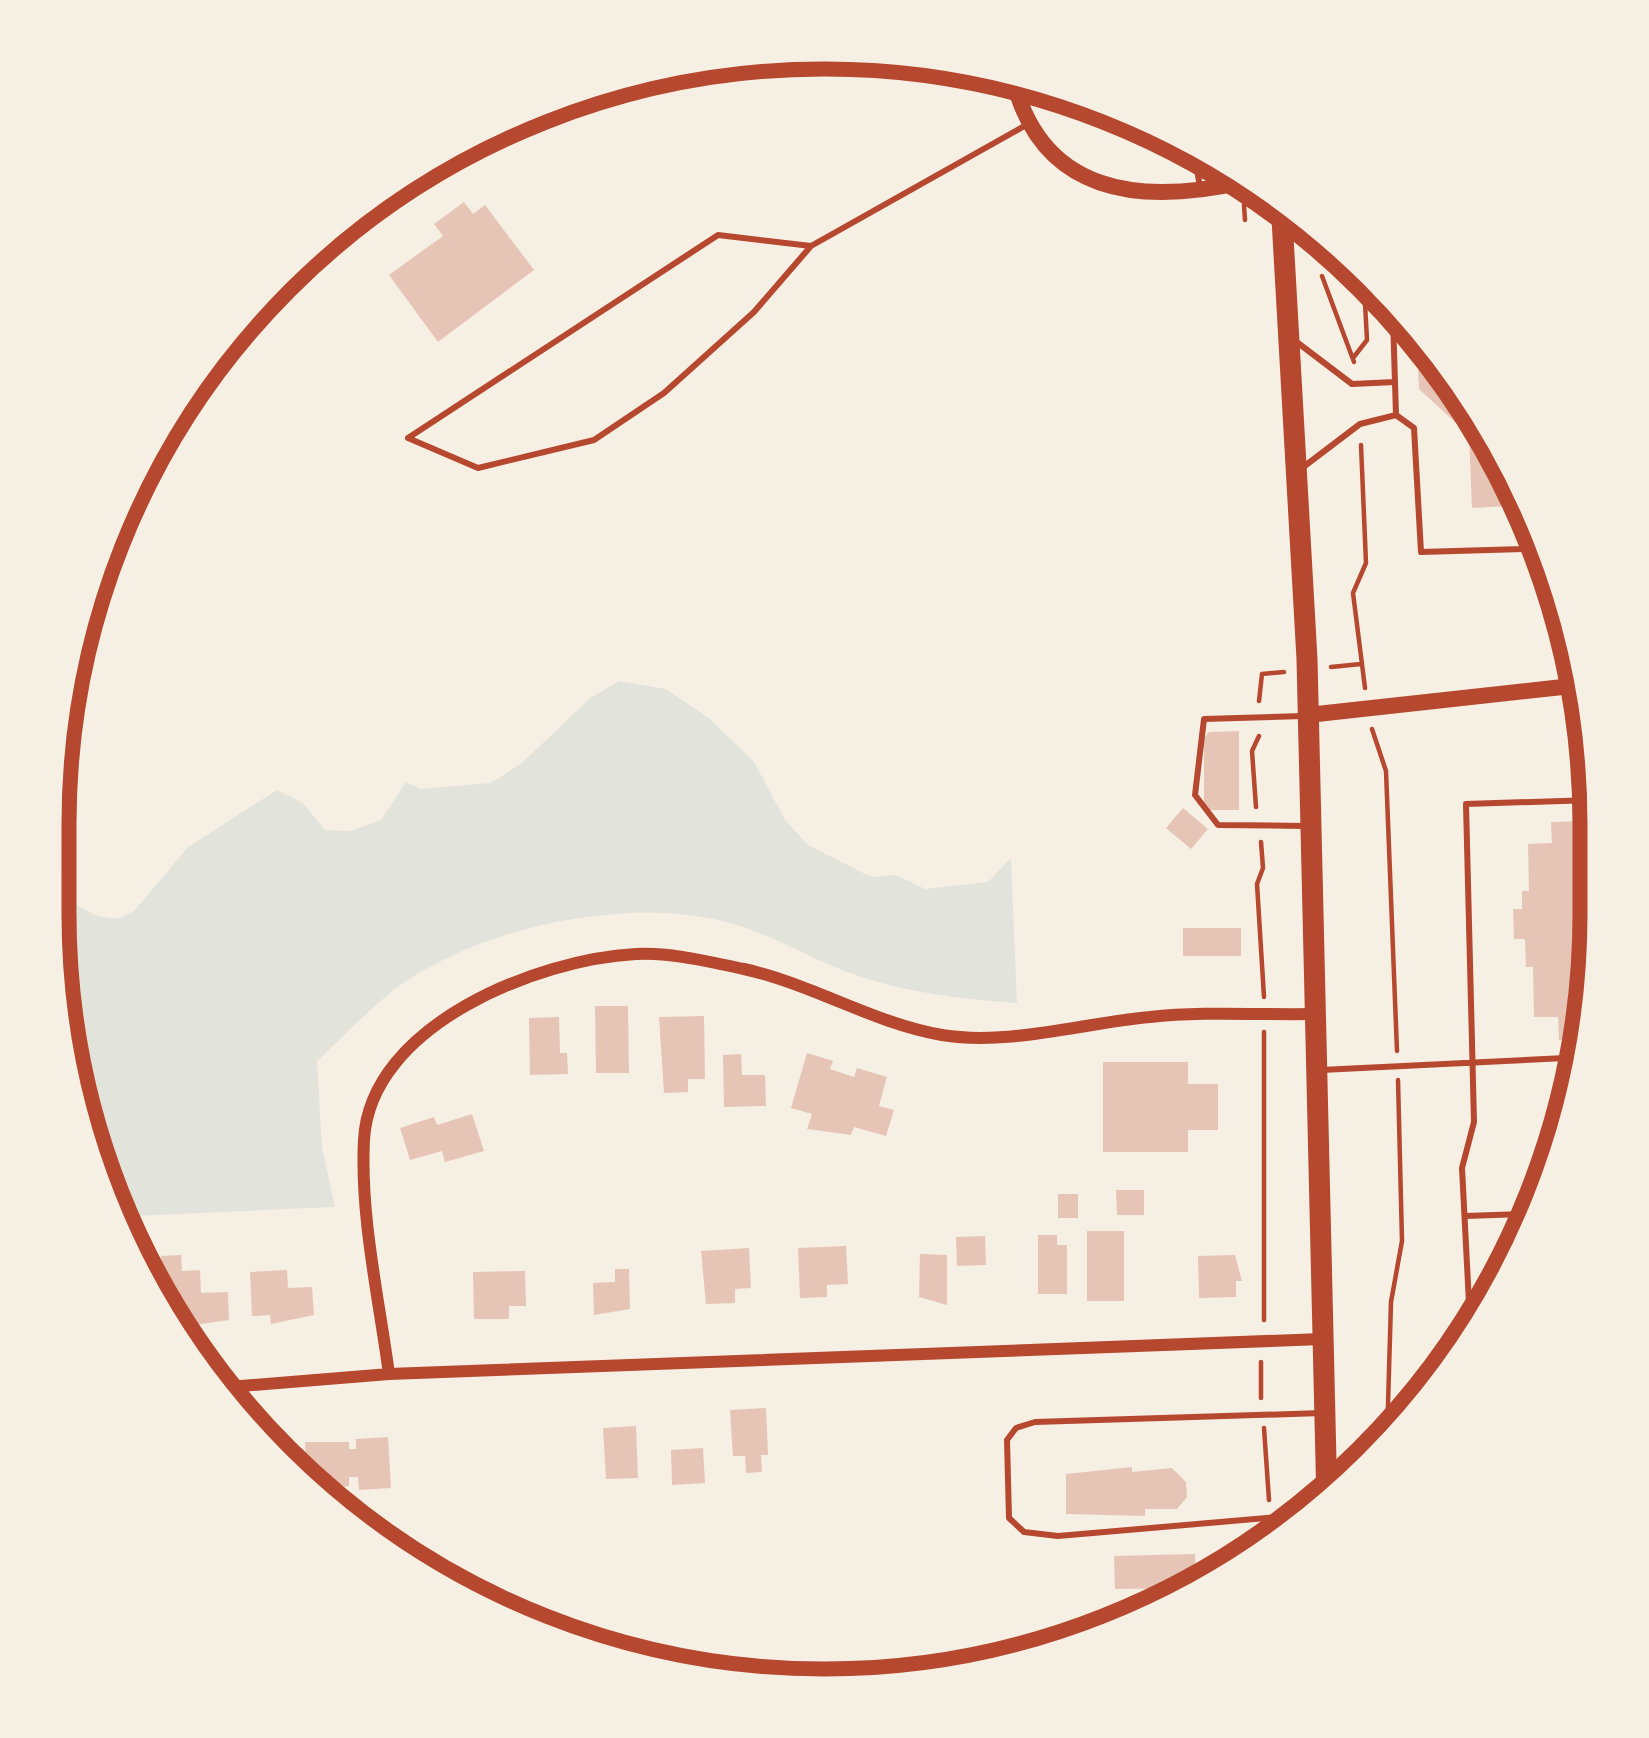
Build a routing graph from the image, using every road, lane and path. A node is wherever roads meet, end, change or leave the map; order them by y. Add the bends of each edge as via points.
1 (1020, 95) edge
2 (1031, 123) junction
3 (1197, 167) edge
4 (1227, 185) edge
5 (1201, 191) junction
6 (1282, 223) edge
7 (811, 246) junction
8 (1322, 276) dead end
9 (1365, 296) edge
10 (1393, 326) edge
11 (1288, 335) junction
12 (1353, 358) junction
13 (1395, 382) junction
14 (1358, 385) junction
15 (1396, 415) junction
16 (1360, 424) junction
17 (1294, 474) junction
18 (1522, 536) edge
19 (1526, 545) edge
20 (1523, 549) junction
21 (1267, 674) dead end
22 (1567, 687) edge
23 (1259, 693) dead end
24 (1369, 710) junction
25 (1308, 716) junction
26 (1258, 738) dead end
27 (1579, 800) edge
28 (1256, 806) dead end
29 (1311, 826) junction
30 (1262, 849) dead end
31 (1264, 994) dead end
32 (1313, 1014) junction
33 (1264, 1040) dead end
34 (1566, 1058) edge
35 (1472, 1063) junction
36 (1397, 1068) junction
37 (1317, 1070) junction
38 (1517, 1214) edge
39 (1465, 1216) junction
40 (1469, 1307) edge
41 (1264, 1322) dead end
42 (1322, 1339) junction
43 (1261, 1358) dead end
44 (389, 1375) junction
45 (236, 1387) edge
46 (1261, 1401) dead end
47 (1325, 1413) junction
48 (1388, 1417) edge
49 (1264, 1432) dead end
50 (1326, 1479) edge
51 (1269, 1499) dead end
52 (1279, 1517) edge

1 - 2 street
2 - 5 street via 1055,154 1095,181 1139,194
2 - 7 lane
3 - 5 lane
4 - 5 street
6 - 11 main road
7 - 7 lane via 718,235 408,438 478,468 594,440 664,393
8 - 12 path
9 - 12 path via 1367,340
10 - 13 lane
11 - 14 lane
11 - 17 main road
12 - 14 path
13 - 14 lane
13 - 15 lane
15 - 16 lane
15 - 20 lane via 1414,428 1421,552
16 - 17 lane
16 - 24 path via 1366,563 1353,593
17 - 25 main road
18 - 20 lane
19 - 20 lane
21 - 23 path
22 - 24 street
24 - 25 street
24 - 36 path via 1386,770
25 - 29 main road
25 - 29 lane via 1204,718 1195,794 1218,825
26 - 28 path
27 - 35 lane via 1466,804
29 - 32 main road
30 - 31 path
32 - 37 main road
32 - 44 street via 1157,1016 975,1038 902,1025 749,970 636,954 506,986 404,1048 376,1093 364,1137
33 - 41 path
34 - 35 lane
35 - 36 lane
35 - 39 lane
36 - 37 lane
36 - 48 path via 1402,1241 1391,1302
37 - 42 main road
38 - 39 lane
39 - 40 lane
42 - 44 street
42 - 47 main road
43 - 46 path
44 - 45 street
47 - 50 main road
47 - 52 lane via 1035,1422 1006,1440 1009,1518 1024,1532
49 - 51 path

